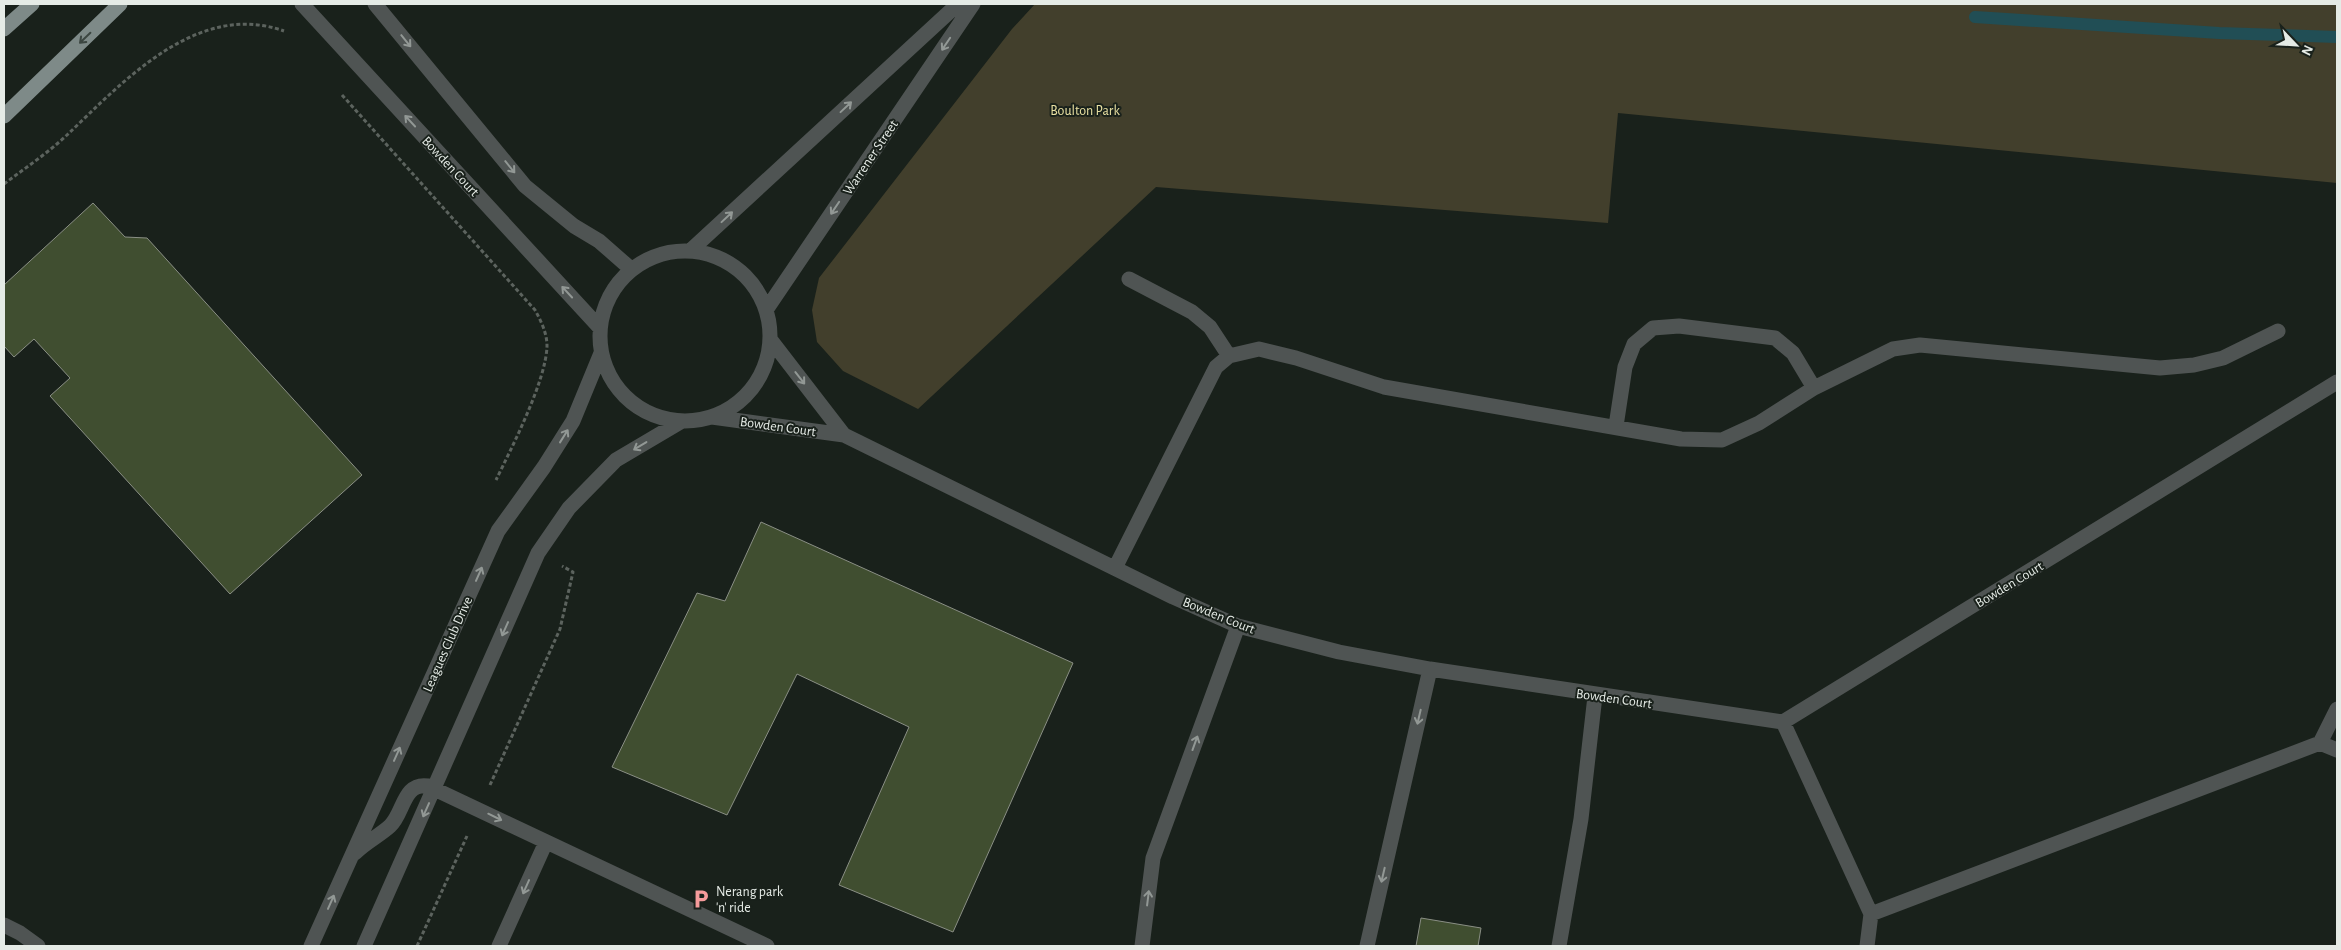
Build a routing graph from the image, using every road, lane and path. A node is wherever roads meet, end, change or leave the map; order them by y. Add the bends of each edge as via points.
1 (120, 4) edge
2 (302, 4) edge
3 (375, 4) edge
4 (958, 4) edge
5 (974, 4) edge
6 (27, 7) edge
7 (275, 23) dead end
8 (4, 29) edge
9 (289, 35) dead end
10 (117, 81) dead end
11 (336, 87) dead end
12 (4, 116) edge
13 (4, 184) edge
14 (691, 250) junction
15 (631, 269) junction
16 (1130, 279) dead end
17 (766, 310) junction
18 (600, 328) junction
19 (2278, 331) dead end
20 (770, 339) junction
21 (601, 353) junction
22 (1229, 356) junction
23 (2337, 382) edge
24 (1814, 388) junction
25 (712, 417) junction
26 (682, 421) junction
27 (1616, 426) junction
28 (844, 436) junction
29 (494, 484) dead end
30 (538, 553) junction
31 (1116, 568) junction
32 (1238, 626) junction
33 (1430, 669) junction
34 (1595, 696) junction
35 (2337, 709) edge
36 (1783, 722) junction
37 (2320, 743) junction
38 (2337, 750) edge
39 (435, 789) junction
40 (479, 810) junction
41 (546, 842) junction
42 (344, 871) junction
43 (1871, 914) junction
44 (4, 925) edge
45 (38, 946) edge
46 (311, 946) edge
47 (364, 946) edge
48 (417, 946) edge
49 (499, 946) edge
50 (767, 946) edge
51 (1142, 946) edge
52 (1367, 946) edge
53 (1559, 946) edge
54 (1867, 946) edge

1 -> 12 main road
18 -> 2 street, Bowden Court
3 -> 15 street via 525,186
14 -> 4 street
5 -> 17 street, Warrener Street
6 - 8 main road
7 - 9 path
10 - 13 path via 67,135
11 - 29 path via 536,310 544,328 547,345 543,370
14 - 15 street via 657,254
14 - 17 street via 720,258 740,270 759,294
15 - 18 street via 608,299
16 - 22 street via 1192,312 1210,327
17 - 20 street
18 - 21 street
19 - 24 street via 2223,358 2160,368 1920,345 1893,349
20 - 25 street via 766,360 750,391 727,410
20 -> 28 street, Bowden Court
21 - 26 street via 612,381 632,403 653,416
42 -> 21 street, Leagues Club Drive via 498,531 573,421
22 - 27 street via 1259,349 1384,387
22 - 31 street via 1216,366
23 - 36 street, Bowden Court
24 - 27 street via 1759,423 1722,440 1681,439
24 - 27 street via 1793,353 1775,338 1679,326 1652,328 1634,344 1625,366
25 - 26 street
25 - 28 street, Bowden Court
26 -> 30 street via 616,460 569,508
28 - 31 street, Bowden Court
30 -> 39 street
30 - 40 path via 573,572 560,629
31 - 32 street, Bowden Court
32 - 33 street, Bowden Court via 1339,652
51 -> 32 street via 1153,858
33 - 34 street, Bowden Court
33 -> 52 street
34 - 36 street, Bowden Court
34 - 53 street via 1581,819
35 - 37 street
36 - 43 street
37 - 38 street
37 - 43 street
39 - 40 street
39 - 42 street via 420,786 408,793 394,822 360,848
39 -> 47 street
40 -> 41 street
40 - 48 path
41 -> 49 street
41 - 50 street
46 -> 42 street, Leagues Club Drive
43 - 54 street
44 - 45 street

